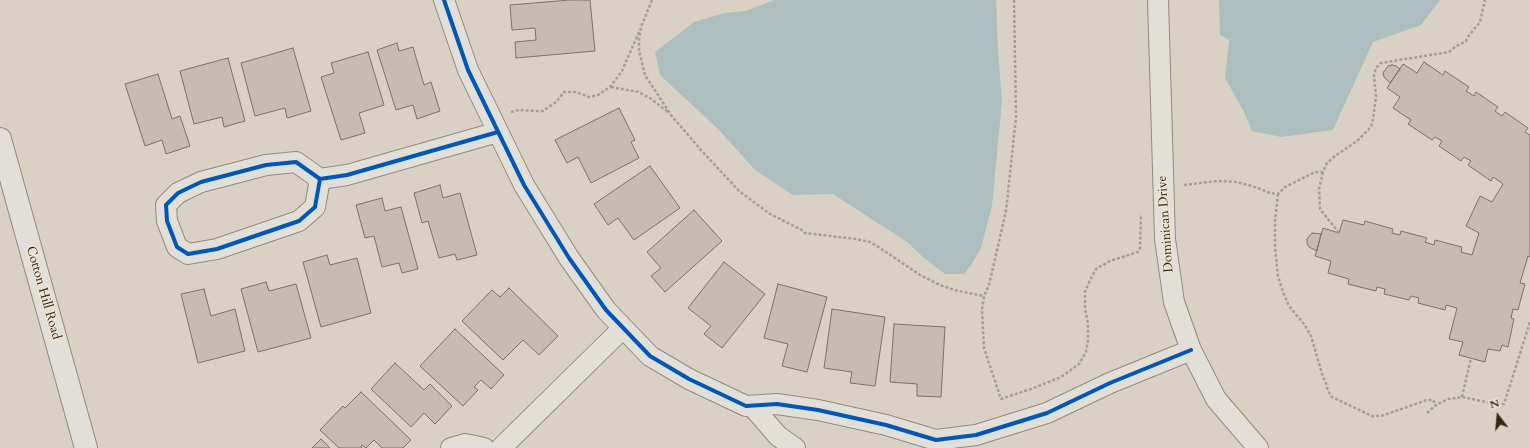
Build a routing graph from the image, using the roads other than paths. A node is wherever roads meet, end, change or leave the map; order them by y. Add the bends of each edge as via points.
1 (444, 0) edge
2 (1158, 0) edge
3 (498, 132) junction
4 (0, 139) edge
5 (320, 179) junction
6 (622, 328) junction
7 (1191, 350) junction
8 (752, 406) junction
9 (934, 444) edge
10 (86, 448) edge
11 (451, 448) edge
12 (484, 448) edge
13 (501, 448) edge
14 (795, 448) edge
15 (1258, 448) edge

1 - 3 street via 468,70
2 - 7 street, Dominican Drive via 1165,239 1174,302
3 - 5 street via 348,175
3 - 6 street via 524,185 569,258
4 - 10 street, Cotton Hill Road
5 - 5 street via 296,162 266,165 201,182 178,193 166,205 167,221 176,247 188,254 217,249 299,222 315,207
6 - 8 street via 650,356 696,382 746,406
6 - 13 street
7 - 9 street via 1110,383 1047,413 976,435
7 - 15 street, Dominican Drive via 1216,399
8 - 9 street via 777,404 818,410 886,425
8 - 14 street via 778,436
11 - 12 street via 466,444

